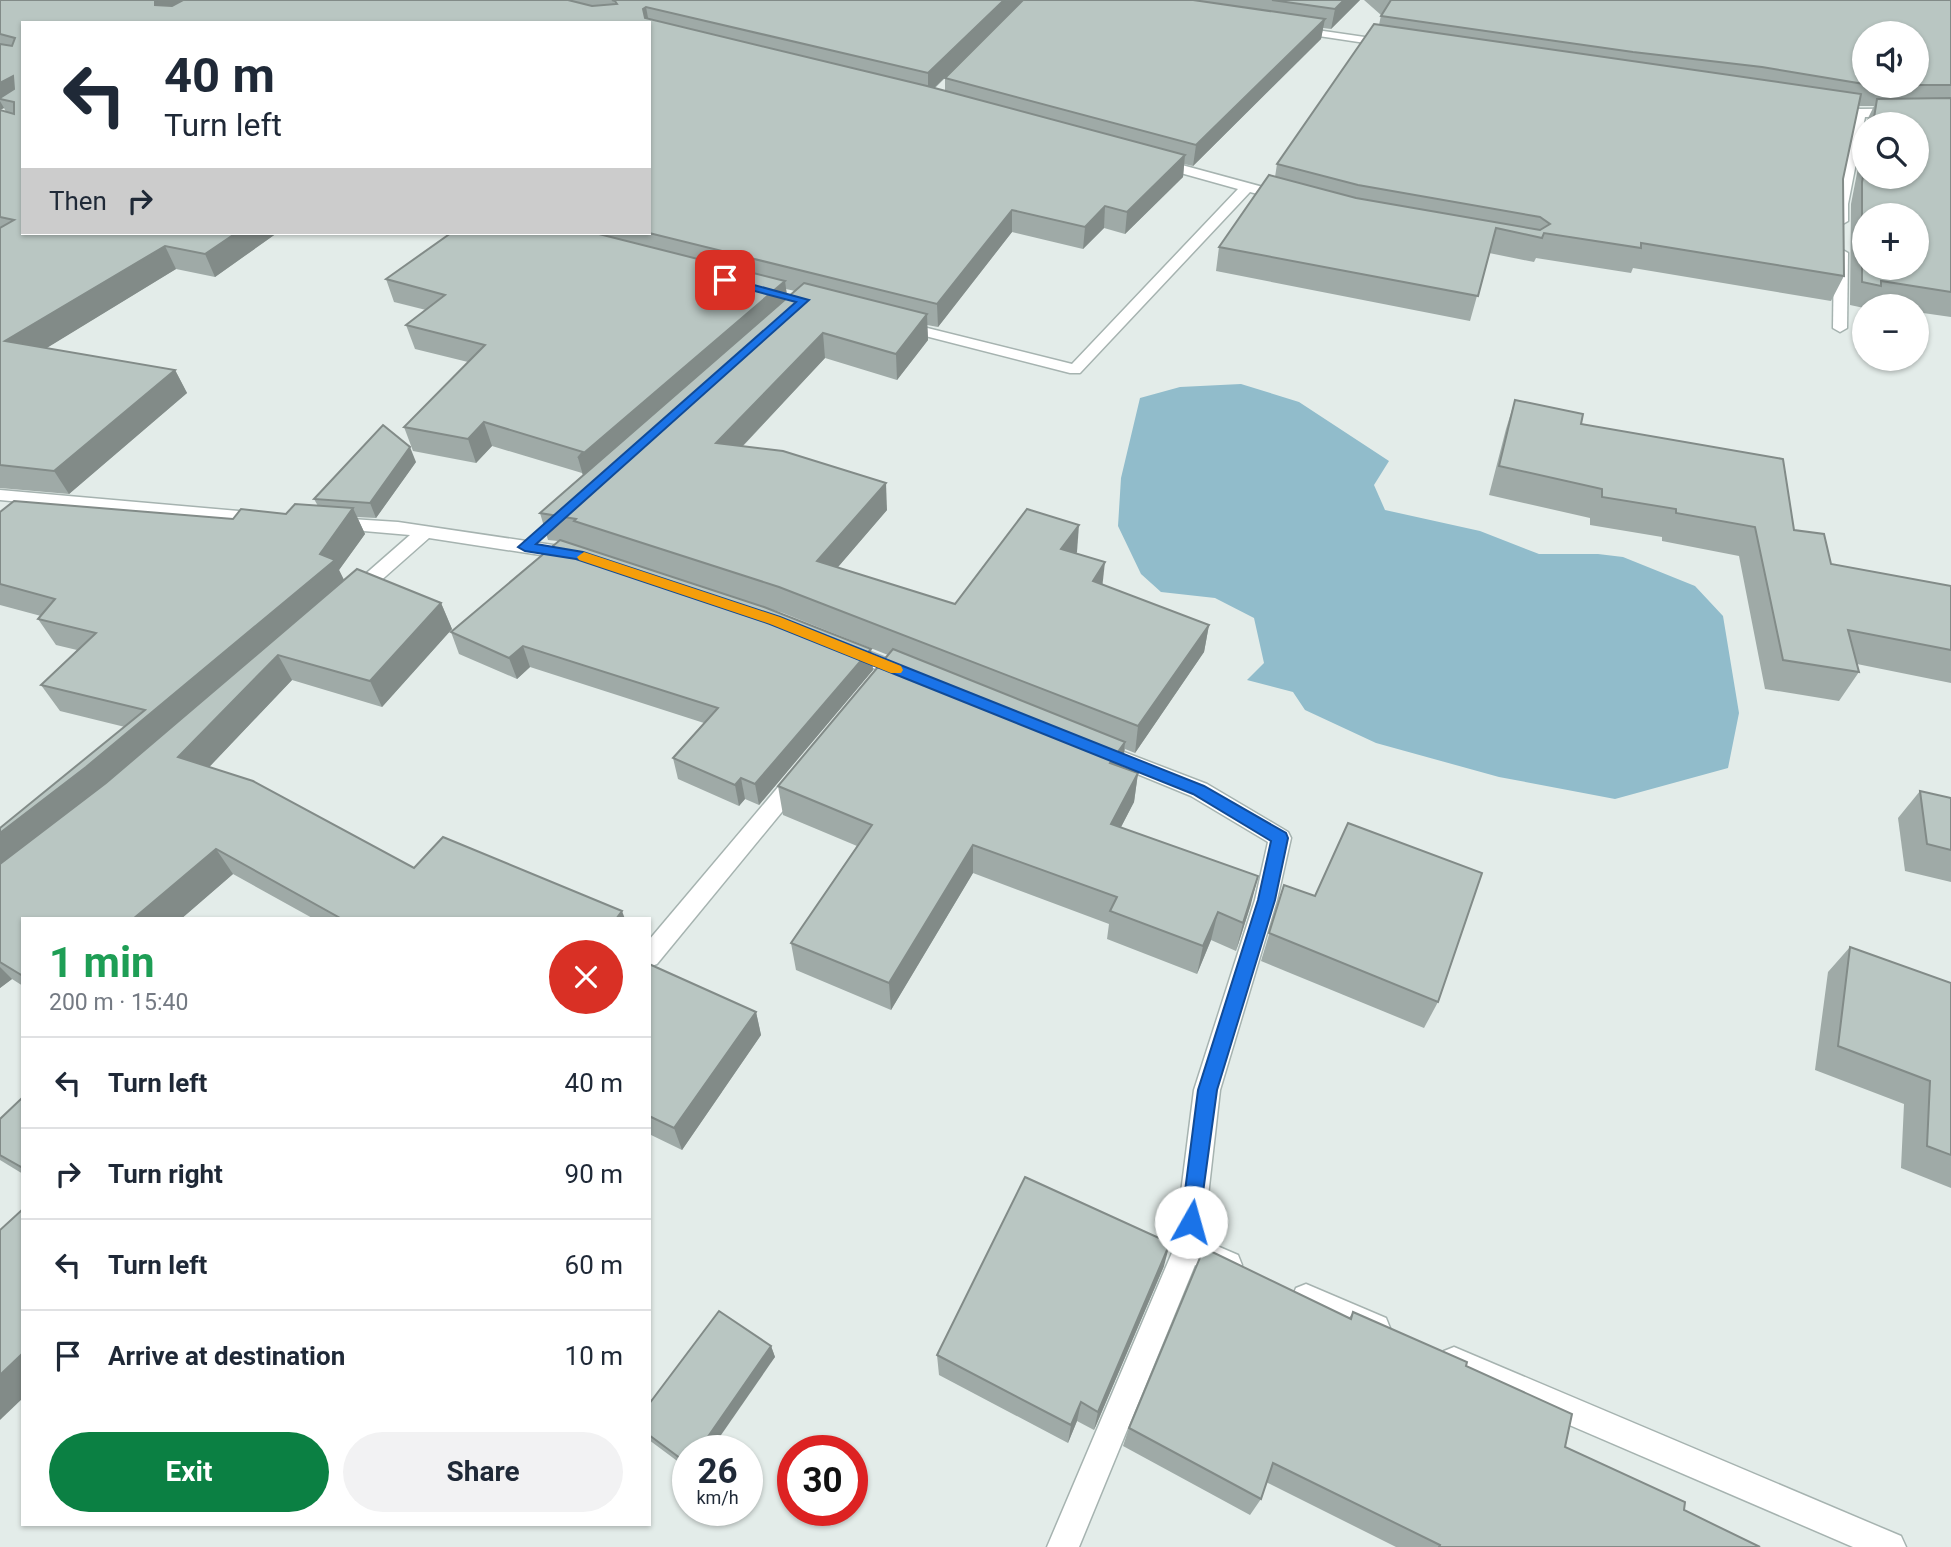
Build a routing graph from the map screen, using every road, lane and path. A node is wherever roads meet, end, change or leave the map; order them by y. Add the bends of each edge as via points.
1 (1289, 29) edge
2 (1399, 45) edge
3 (1810, 104) edge
4 (1854, 112) edge
5 (1929, 112) edge
6 (1951, 112) edge
7 (1852, 151) edge
8 (1142, 159) edge
9 (1247, 187) junction
10 (1299, 201) edge
11 (881, 320) edge
12 (1840, 328) dead end
13 (0, 495) edge
14 (290, 521) edge
15 (317, 522) edge
16 (545, 529) edge
17 (425, 532) junction
18 (525, 547) junction
19 (591, 559) edge
20 (343, 604) edge
21 (826, 641) edge
22 (890, 667) junction
23 (929, 683) edge
24 (872, 689) edge
25 (1083, 744) edge
26 (810, 764) edge
27 (651, 955) edge
28 (1188, 1248) junction
29 (1251, 1275) edge
30 (1289, 1291) edge
31 (1390, 1334) edge
32 (1429, 1351) edge
33 (1063, 1547) edge
34 (1890, 1547) edge

1 - 2 street
3 - 4 street
5 - 6 street
7 - 12 street via 1841,204
8 - 9 street
9 - 10 street
9 - 11 street via 1075,370
13 - 14 street
15 - 17 street
16 - 18 street
17 - 18 street
17 - 20 street
18 - 19 street
21 - 22 street
22 - 23 street
22 - 24 street
25 - 28 street via 1199,790 1280,838 1266,900 1207,1090
26 - 27 street
28 - 29 street
28 - 33 street
30 - 31 street
32 - 34 street

